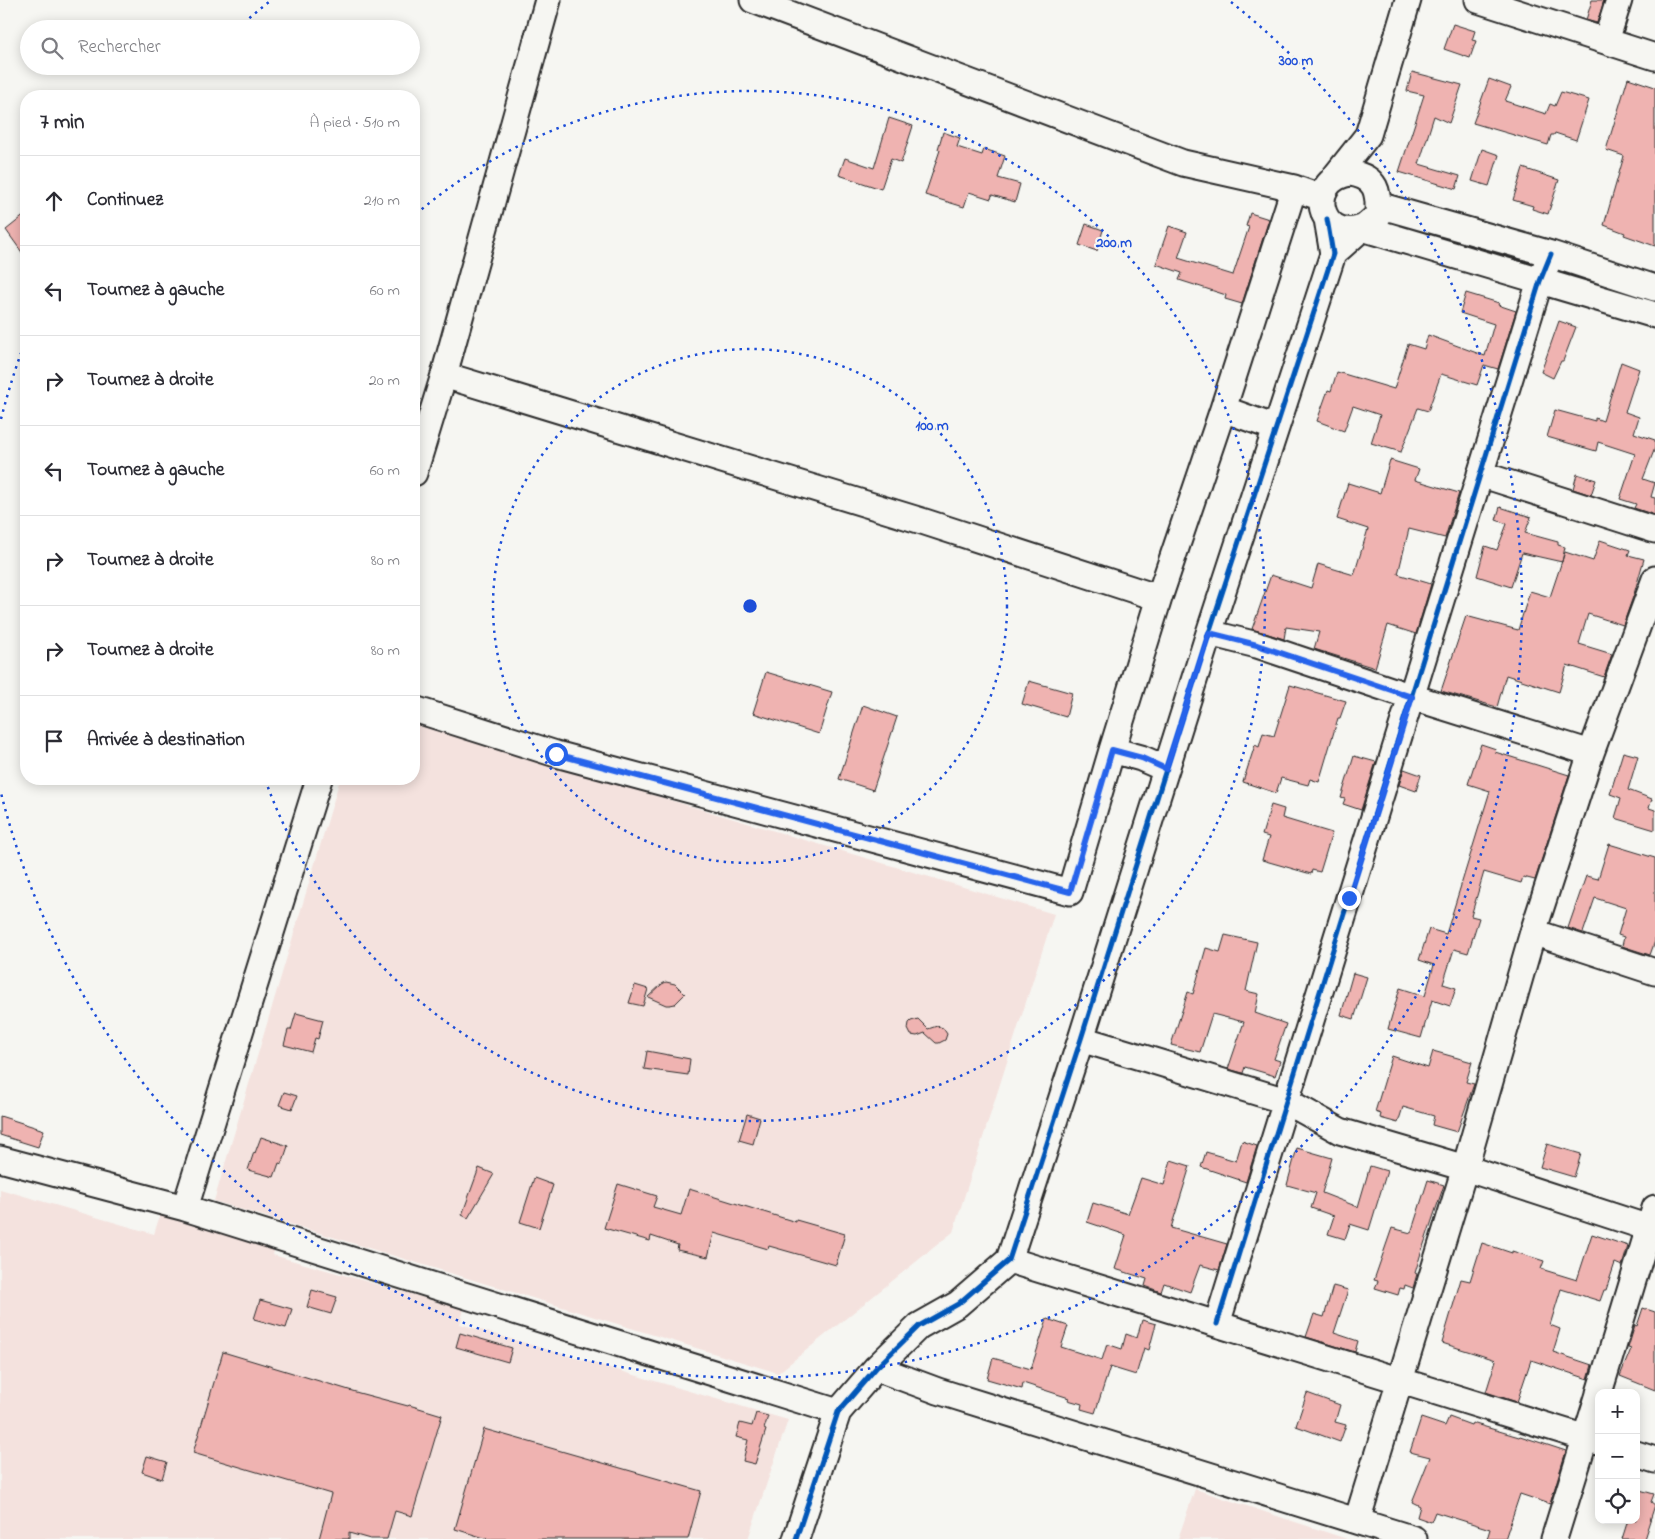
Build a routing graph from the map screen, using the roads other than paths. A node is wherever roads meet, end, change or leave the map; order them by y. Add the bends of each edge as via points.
1 (548, 0) edge
2 (753, 0) edge
3 (1408, 0) edge
4 (1478, 0) edge
5 (1619, 0) edge
6 (1606, 42) junction
7 (1655, 57) edge
8 (1368, 135) junction
9 (1294, 188) junction
10 (1376, 195) junction
11 (1328, 199) junction
12 (1362, 228) junction
13 (1332, 254) junction
14 (1551, 254) junction
15 (1540, 281) junction
16 (1655, 288) edge
17 (1655, 315) edge
18 (444, 375) junction
19 (1246, 418) junction
20 (420, 453) edge
21 (1480, 474) junction
22 (1655, 530) edge
23 (1655, 579) edge
24 (1159, 598) junction
25 (1209, 633) junction
26 (1412, 697) junction
27 (420, 711) edge
28 (1591, 753) junction
29 (1125, 754) junction
30 (1166, 769) junction
31 (317, 785) edge
32 (1533, 932) junction
33 (1655, 972) edge
34 (1081, 1039) junction
35 (1286, 1101) junction
36 (0, 1159) edge
37 (1465, 1168) junction
38 (185, 1208) junction
39 (1653, 1222) edge
40 (1009, 1260) junction
41 (1217, 1324) junction
42 (876, 1368) junction
43 (1400, 1381) junction
44 (1600, 1389) edge
45 (838, 1412) junction
46 (1595, 1420) edge
47 (1592, 1440) edge
48 (1640, 1455) edge
49 (1655, 1460) edge
50 (1357, 1521) junction
51 (796, 1539) edge
52 (1414, 1539) edge
53 (1554, 1539) edge

1 - 18 street
2 - 9 street via 1184,163
3 - 8 street
4 - 6 street
5 - 6 street
6 - 7 street
8 - 10 street
8 - 11 street
9 - 11 street
9 - 19 street
10 - 11 street via 1367,178 1350,173 1341,175
10 - 12 street via 1378,216
10 - 14 street
11 - 12 street via 1334,226 1353,231
11 - 13 street
12 - 13 street
12 - 15 street
13 - 19 street
14 - 15 street
14 - 16 street
15 - 17 street
15 - 21 street
18 - 20 street
18 - 24 street via 925,522
19 - 24 street
19 - 25 street
21 - 22 street
21 - 26 street
23 - 28 street
24 - 29 street
25 - 26 street via 1257,645
25 - 30 street
26 - 28 street
26 - 35 street
27 - 29 street via 556,754 1070,892
28 - 32 street
29 - 30 street
30 - 34 street
31 - 38 street
32 - 33 street
32 - 37 street
34 - 35 street
34 - 40 street
35 - 37 street via 1340,1131
35 - 41 street
36 - 38 street
37 - 39 street
37 - 43 street
38 - 45 street
39 - 44 street
40 - 41 street
40 - 42 street via 958,1304 919,1326
41 - 43 street
42 - 45 street
42 - 50 street
43 - 47 street
43 - 50 street
45 - 51 street
46 - 47 street
47 - 53 street
48 - 49 street
50 - 52 street

